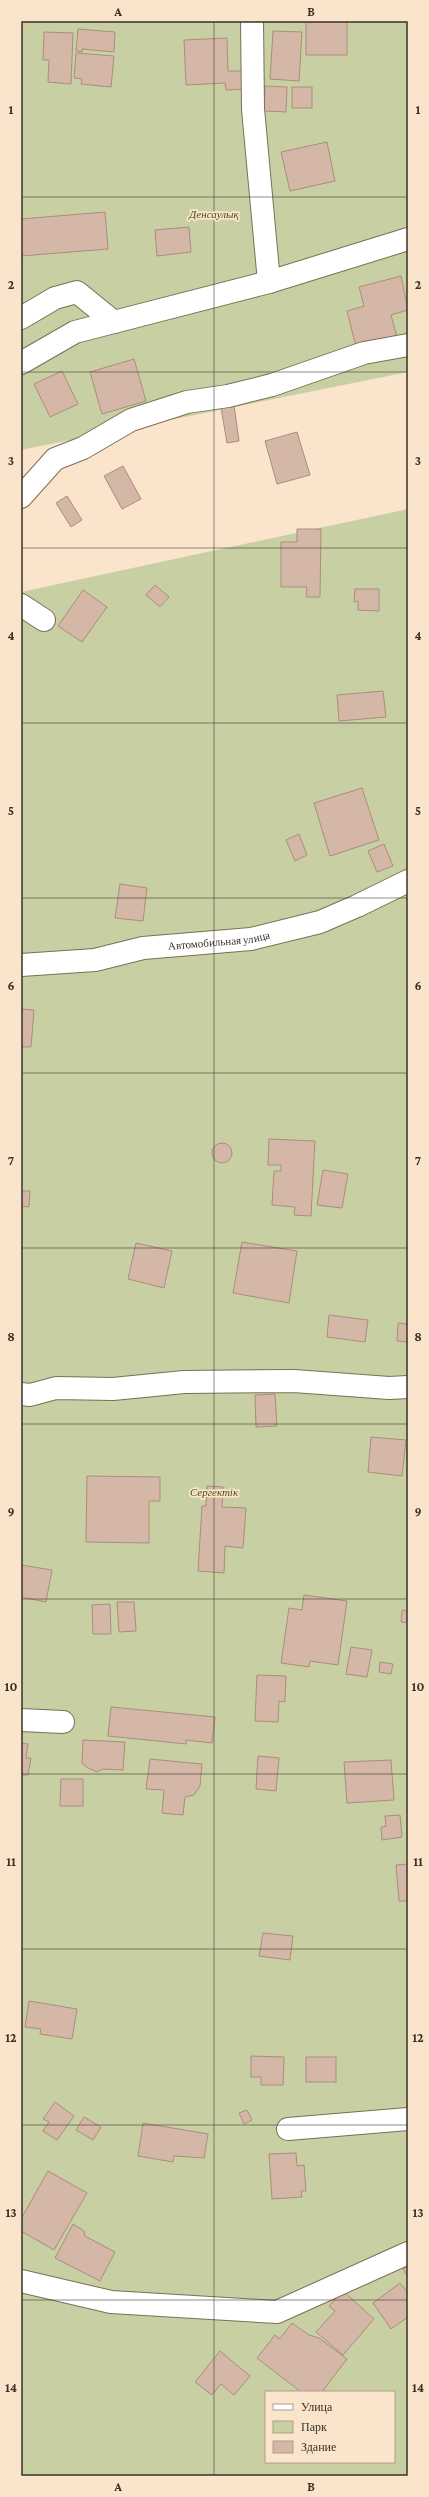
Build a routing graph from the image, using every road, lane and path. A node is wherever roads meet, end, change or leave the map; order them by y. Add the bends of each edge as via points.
1 (252, 21) edge
2 (408, 239) edge
3 (269, 282) junction
4 (21, 318) edge
5 (114, 322) junction
6 (408, 345) edge
7 (21, 362) edge
8 (21, 497) edge
9 (21, 605) edge
10 (44, 620) dead end
11 (408, 881) edge
12 (21, 965) edge
13 (408, 1387) edge
14 (21, 1394) edge
15 (21, 1720) edge
16 (63, 1722) dead end
17 (408, 2119) edge
18 (288, 2129) dead end
19 (408, 2252) edge
20 (21, 2281) edge

1 - 3 street via 253,109
2 - 3 street
3 - 5 street
4 - 5 street via 55,298 77,292
5 - 7 street via 75,332
6 - 8 street via 364,353 272,385 228,396 187,402 131,420 83,448 55,459
9 - 10 street
11 - 12 street, Автомобильная улица via 320,922 251,939 142,948 95,960
13 - 14 street via 294,1381 184,1382 113,1389 56,1388 30,1395
15 - 16 street
17 - 18 street
19 - 20 street via 277,2312 111,2302

